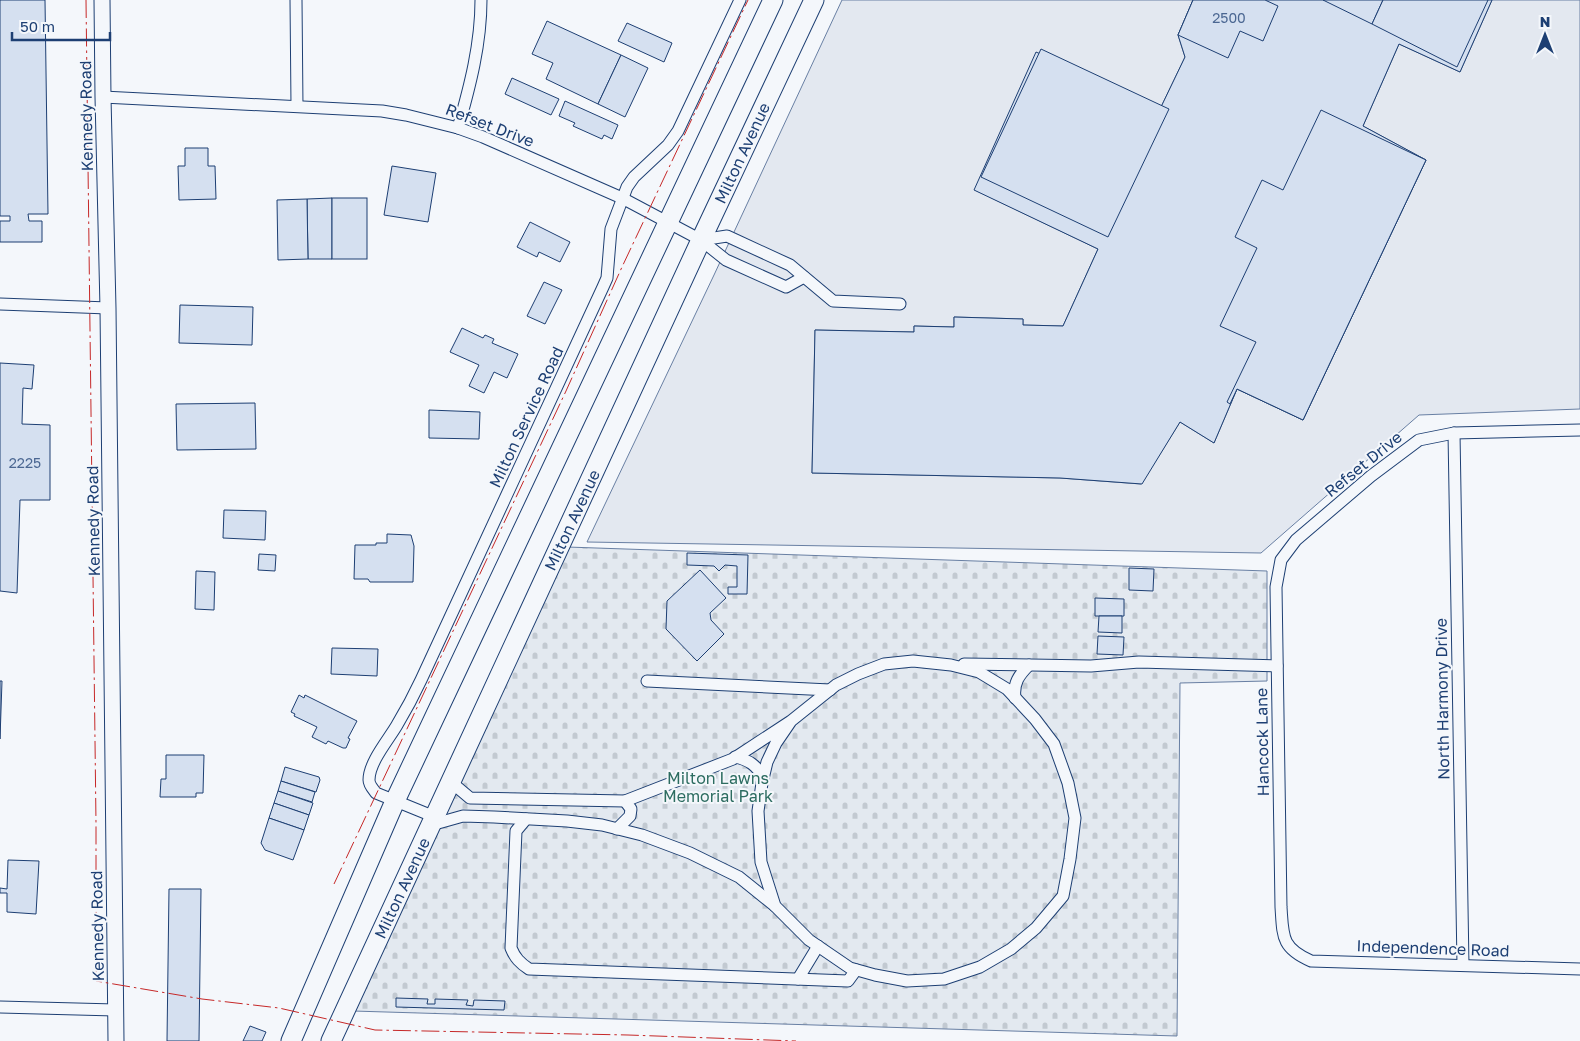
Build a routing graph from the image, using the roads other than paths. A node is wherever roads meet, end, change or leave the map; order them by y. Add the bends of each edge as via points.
1 (102, 0) edge
2 (296, 0) edge
3 (481, 0) edge
4 (740, 0) edge
5 (773, 0) edge
6 (814, 0) edge
7 (103, 98) junction
8 (297, 106) junction
9 (458, 128) junction
10 (622, 198) junction
11 (668, 222) junction
12 (701, 240) junction
13 (804, 278) junction
14 (0, 304) edge
15 (900, 304) dead end
16 (108, 308) junction
17 (1580, 430) edge
18 (1454, 433) junction
19 (1296, 540) joint
20 (935, 663) junction
21 (1028, 665) junction
22 (1277, 666) junction
23 (647, 681) dead end
24 (830, 690) junction
25 (1015, 698) junction
26 (791, 721) junction
27 (736, 757) junction
28 (763, 777) junction
29 (451, 782) junction
30 (395, 801) junction
31 (625, 801) junction
32 (494, 817) junction
33 (526, 819) junction
34 (433, 821) junction
35 (617, 829) junction
36 (516, 831) junction
37 (775, 906) junction
38 (818, 946) junction
39 (1289, 947) joint
40 (1463, 965) junction
41 (1580, 969) edge
42 (856, 970) junction
43 (798, 979) junction
44 (0, 1007) edge
45 (115, 1010) junction
46 (116, 1041) edge
47 (291, 1041) edge
48 (331, 1041) edge

1 - 7 street, Kennedy Road
2 - 8 street
3 - 9 street via 478,45
4 - 10 street, Milton Service Road via 678,131 634,177
5 - 11 main road
6 - 12 main road, Milton Avenue
7 - 8 street, Refset Drive
7 - 16 street, Kennedy Road
8 - 9 street, Refset Drive via 382,111
9 - 10 street, Refset Drive
10 - 11 street, Refset Drive
10 - 30 street, Milton Service Road via 611,229 607,278 421,680 373,764 369,778 372,788
11 - 12 street, Refset Drive
11 - 30 main road
12 - 13 street via 727,236 790,265
12 - 13 street, Refset Drive via 726,260 786,287
12 - 29 main road, Milton Avenue
13 - 15 street via 833,301
14 - 16 street
16 - 45 street, Kennedy Road
17 - 18 street, Refset Drive
18 - 19 street, Refset Drive via 1419,440
18 - 40 street, North Harmony Drive
19 - 22 street, Hancock Lane via 1281,560 1276,587
20 - 21 street
20 - 24 street via 884,664
20 - 25 street via 979,672 1007,689
21 - 22 street via 1091,666 1148,662
21 - 25 street via 1017,679
22 - 39 street, Hancock Lane via 1282,932
23 - 24 street
24 - 26 street
25 - 42 street via 1054,744 1068,784 1074,818 1063,896 1036,928 1011,949 980,967 944,979 907,981
26 - 27 street
26 - 28 street via 776,743
27 - 28 street via 757,766
27 - 31 street
28 - 37 street via 758,811 760,862
29 - 31 street via 470,798
29 - 34 main road, Milton Avenue
30 - 34 street, Milton Service Road
30 - 47 main road
31 - 35 street via 631,809 630,816
32 - 33 street
32 - 34 street via 463,816
32 - 36 street
33 - 35 street
33 - 36 street
34 - 48 main road, Milton Avenue
35 - 37 street via 642,834 690,853 739,877
36 - 43 street via 510,948 529,969
37 - 38 street
38 - 42 street
38 - 43 street
39 - 40 street, Independence Road via 1311,961
40 - 41 street, Independence Road
42 - 43 street via 848,980
44 - 45 street
45 - 46 street, Kennedy Road

